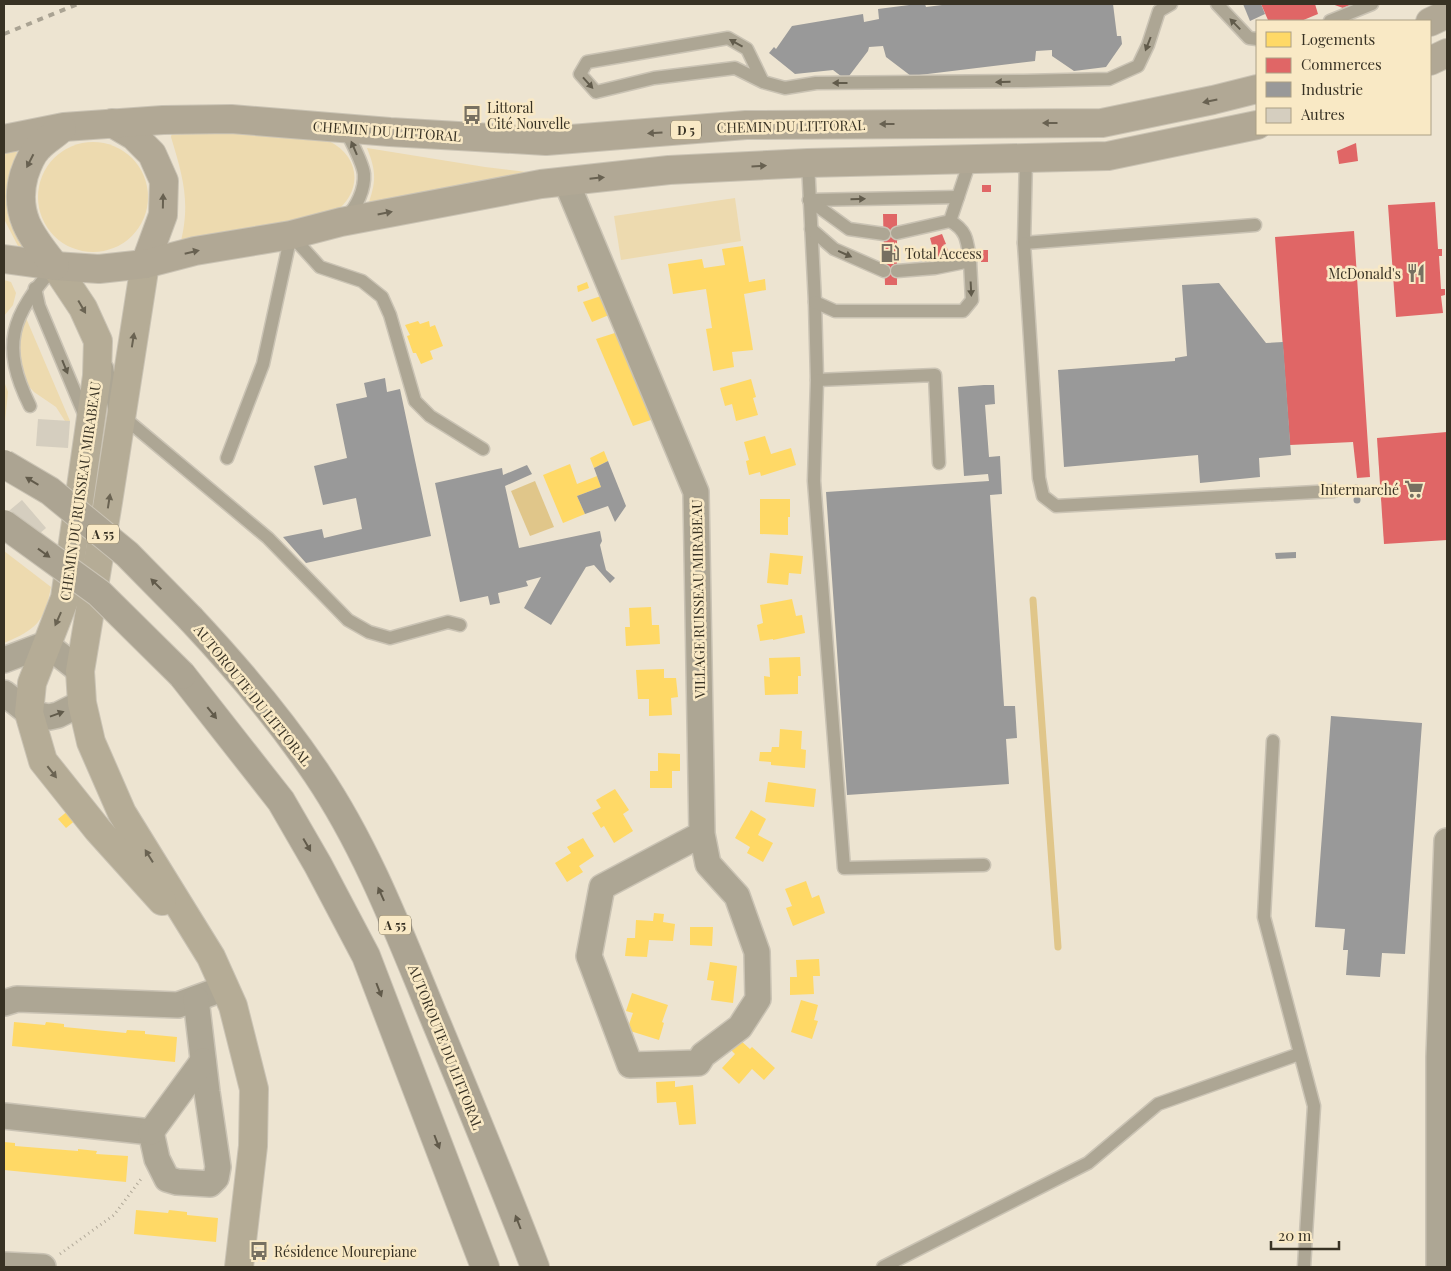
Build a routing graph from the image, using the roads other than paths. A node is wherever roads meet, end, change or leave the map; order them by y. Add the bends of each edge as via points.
1 (1171, 4) edge
2 (1217, 4) edge
3 (1372, 4) edge
4 (1447, 14) edge
5 (1332, 20) edge
6 (1431, 22) edge
7 (1256, 38) edge
8 (1447, 53) edge
9 (1431, 60) edge
10 (763, 82) junction
11 (1256, 89) edge
12 (112, 123) junction
13 (1256, 125) edge
14 (64, 128) junction
15 (345, 129) junction
16 (4, 139) edge
17 (971, 158) junction
18 (1026, 158) junction
19 (808, 163) junction
20 (566, 181) junction
21 (958, 197) junction
22 (809, 200) junction
23 (950, 221) junction
24 (340, 222) junction
25 (1255, 225) dead end
26 (811, 229) junction
27 (897, 233) dead end
28 (884, 234) dead end
29 (291, 235) junction
30 (1024, 243) junction
31 (4, 259) edge
32 (970, 261) junction
33 (144, 264) junction
34 (55, 266) junction
35 (884, 271) dead end
36 (898, 271) dead end
37 (35, 288) junction
38 (815, 302) junction
39 (5, 337) edge
40 (98, 341) junction
41 (817, 380) junction
42 (30, 406) dead end
43 (121, 415) junction
44 (89, 426) junction
45 (483, 448) dead end
46 (226, 458) dead end
47 (939, 463) dead end
48 (4, 464) edge
49 (1334, 491) dead end
50 (4, 524) edge
51 (460, 625) dead end
52 (46, 644) junction
53 (4, 660) edge
54 (80, 671) junction
55 (4, 692) edge
56 (82, 703) junction
57 (29, 713) junction
58 (1273, 741) dead end
59 (702, 834) junction
60 (1447, 841) edge
61 (984, 865) dead end
62 (211, 957) junction
63 (225, 988) junction
64 (196, 999) junction
65 (4, 1002) edge
66 (1443, 1046) edge
67 (1299, 1054) junction
68 (203, 1061) junction
69 (4, 1116) edge
70 (151, 1132) junction
71 (4, 1265) edge
72 (42, 1267) edge
73 (239, 1267) edge
74 (485, 1267) edge
75 (535, 1267) edge
76 (883, 1267) edge
77 (1304, 1267) edge
78 (1439, 1267) edge

1 -> 10 lane via 1159,11 1138,66 1109,79 816,83 785,88
7 -> 2 lane via 1249,38
3 - 5 lane
4 - 6 main road
8 - 9 main road
10 -> 10 lane via 748,49 728,38 587,62 580,74 596,92 654,78 735,68
11 -> 15 main road, CHEMIN DU LITTORAL / D 5 via 1102,123 746,125 546,141
12 - 14 main road
12 - 15 main road, CHEMIN DU LITTORAL / D 5 via 231,119
33 -> 12 main road via 163,215 164,181 152,154 134,136
13 - 18 main road via 1108,156
14 - 16 main road
14 -> 34 main road via 37,148 21,186 24,220
24 -> 15 lane via 354,210 362,193 364,173
17 - 18 main road
17 - 19 main road
17 - 21 lane
18 - 30 lane
20 -> 19 main road via 669,170
19 - 22 lane
24 -> 20 main road
20 - 59 street, VILLAGE RUISSEAU MIRABEAU via 696,492
22 -> 21 lane
21 - 23 lane
22 - 26 lane
22 - 28 lane via 848,229
23 - 27 lane
23 - 32 lane via 960,226
24 - 29 main road
25 - 30 lane
26 -> 35 lane via 834,249
26 - 38 lane
33 -> 29 main road via 195,251
29 - 45 lane via 320,267 362,281 382,297 415,401 430,416
29 - 46 lane via 263,364
30 - 49 lane via 1039,478 1043,496 1056,506
31 - 34 main road
32 - 36 lane
32 -> 38 lane via 972,300 963,311 835,311
33 - 34 main road via 99,269
43 -> 33 street, CHEMIN DU RUISSEAU MIRABEAU
34 - 37 lane
34 -> 40 street, CHEMIN DU RUISSEAU MIRABEAU via 83,308
37 - 39 lane
37 -> 44 lane
38 - 41 lane
39 - 42 lane via 5,357 11,377
40 - 43 lane via 106,362 114,408
40 - 44 street, CHEMIN DU RUISSEAU MIRABEAU via 97,376
41 - 47 lane via 935,374
41 - 61 lane via 814,480 844,868
43 - 51 lane via 268,538 348,620 369,632 390,638 448,622
54 -> 43 street, CHEMIN DU RUISSEAU MIRABEAU
44 -> 52 street, CHEMIN DU RUISSEAU MIRABEAU via 65,598
75 -> 48 highway, AUTOROUTE DU LITTORAL / A 55, bridge via 408,954 358,844 317,774 271,712 191,619 127,554 50,491
50 -> 74 highway, bridge via 99,593 182,675 281,801 366,956
52 - 53 street
52 - 54 street
52 - 57 street, CHEMIN DU RUISSEAU MIRABEAU via 32,683
54 - 56 street, CHEMIN DU RUISSEAU MIRABEAU
55 - 57 street
57 -> 56 street via 49,717
62 -> 56 street, CHEMIN DU RUISSEAU MIRABEAU via 122,813 92,742
57 -> 62 street, CHEMIN DU RUISSEAU MIRABEAU via 43,761 98,830
58 - 67 lane via 1264,917
59 - 59 street, VILLAGE RUISSEAU MIRABEAU via 602,887 589,956 630,1065 698,1063 702,1055 740,1027 758,999 757,952 737,896 708,864
60 - 66 street
62 - 63 street, CHEMIN DU RUISSEAU MIRABEAU
63 - 64 street
63 - 73 street, CHEMIN DU RUISSEAU MIRABEAU via 233,1006 254,1089 253,1146
64 - 65 street via 178,1005 17,999
64 - 68 street
66 - 78 street
67 - 76 lane via 1158,1104 1088,1163
67 - 77 lane via 1314,1106
68 - 70 street
68 - 70 street via 218,1167 216,1178 210,1184 167,1180 157,1159
69 - 70 street
71 - 72 street

